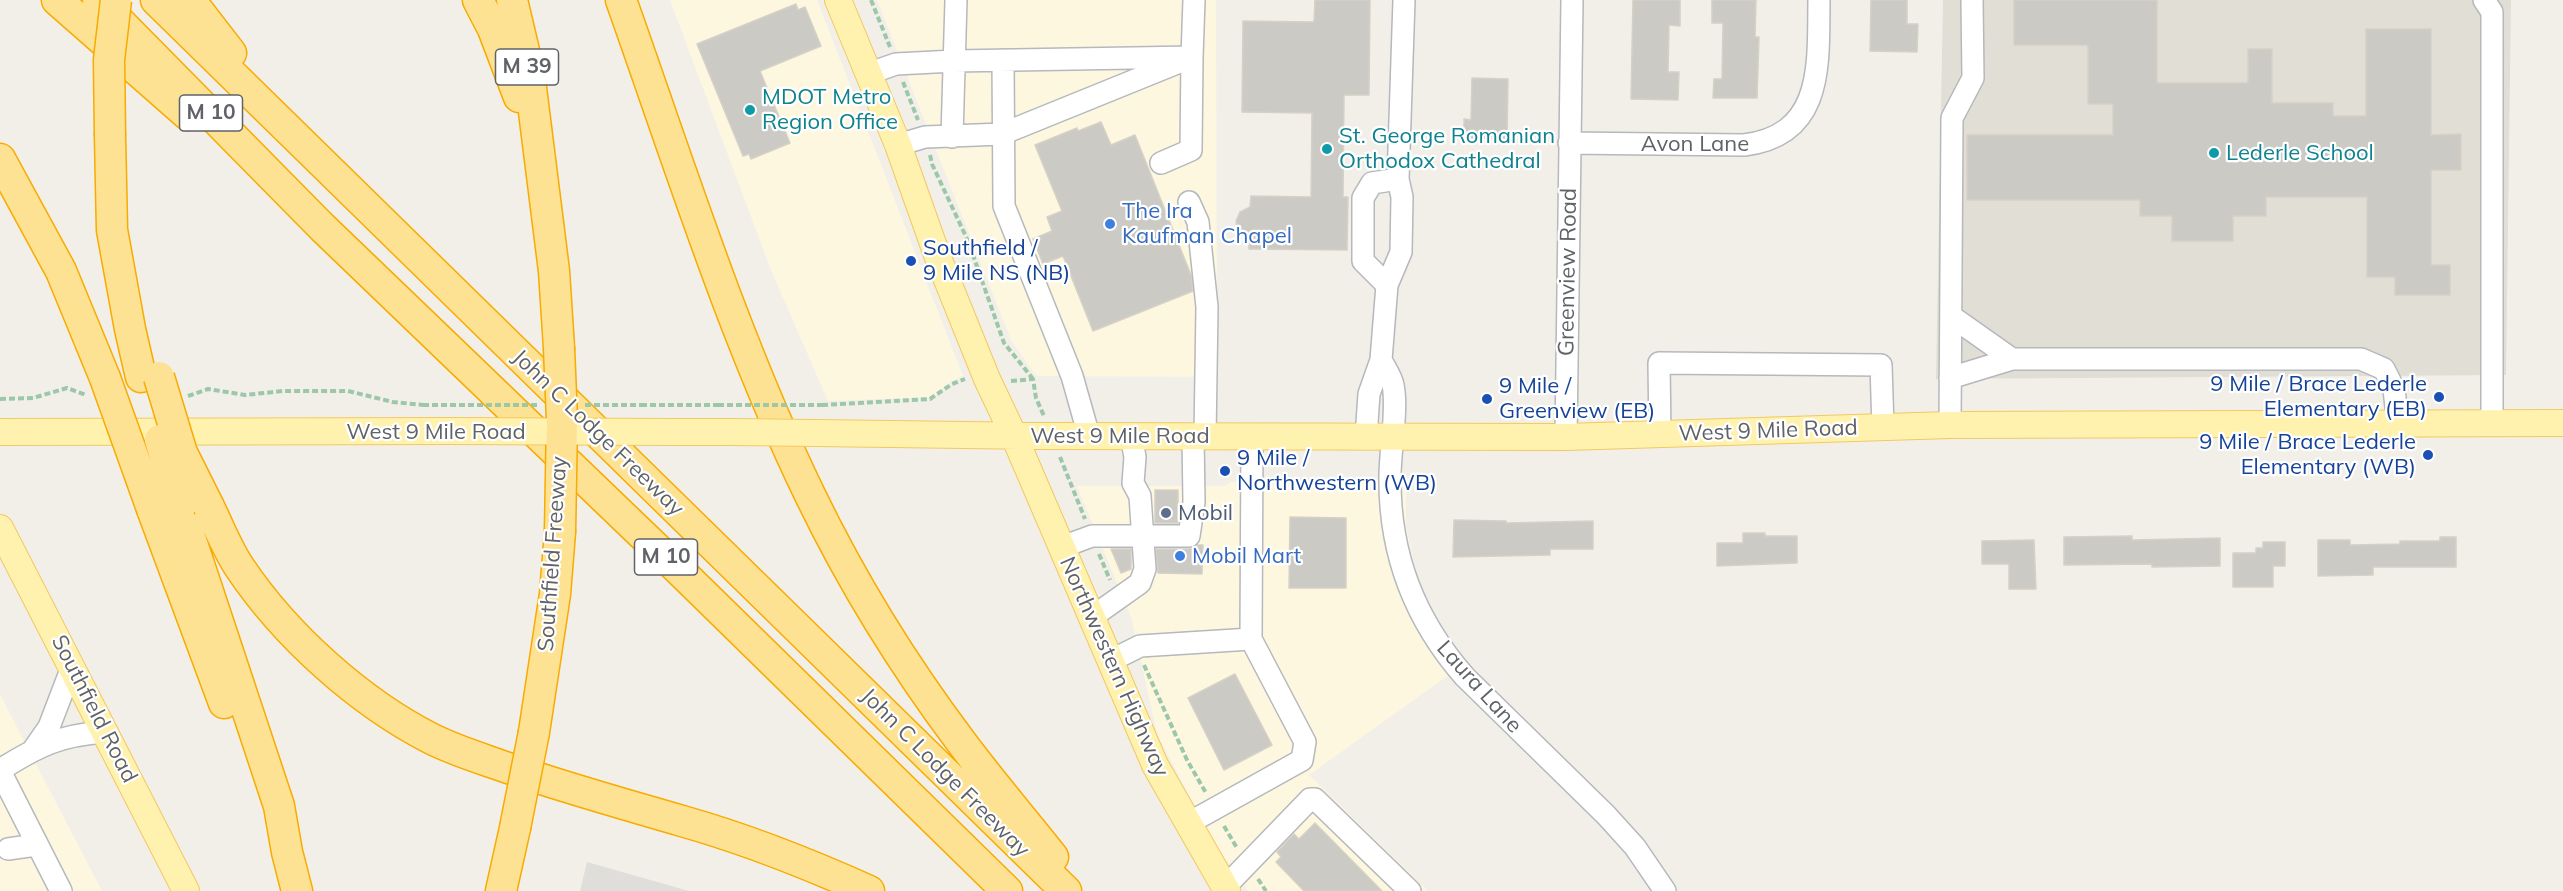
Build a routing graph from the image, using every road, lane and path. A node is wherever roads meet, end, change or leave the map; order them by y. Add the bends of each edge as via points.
1 (57, 0) edge
2 (98, 0) edge
3 (116, 0) edge
4 (156, 0) edge
5 (190, 0) edge
6 (478, 0) edge
7 (512, 0) edge
8 (621, 0) edge
9 (838, 0) edge
10 (871, 0) edge
11 (956, 0) edge
12 (1194, 0) edge
13 (1404, 0) edge
14 (1572, 0) edge
15 (1819, 0) edge
16 (1972, 0) edge
17 (2484, 0) edge
18 (892, 54) dead end
19 (1192, 57) junction
20 (1003, 60) junction
21 (954, 61) junction
22 (867, 74) junction
23 (901, 77) dead end
24 (921, 126) dead end
25 (1002, 134) junction
26 (535, 135) junction
27 (952, 137) junction
28 (1569, 143) junction
29 (898, 146) junction
30 (929, 151) dead end
31 (311, 154) junction
32 (0, 159) edge
33 (1161, 163) dead end
34 (1398, 179) junction
35 (1189, 202) dead end
36 (322, 227) junction
37 (1387, 285) junction
38 (1951, 316) junction
39 (2012, 359) junction
40 (1381, 360) junction
41 (150, 377) junction
42 (1950, 378) junction
43 (964, 379) dead end
44 (1033, 379) junction
45 (1013, 381) dead end
46 (100, 389) junction
47 (183, 397) dead end
48 (1036, 398) dead end
49 (0, 399) edge
50 (549, 405) dead end
51 (584, 405) dead end
52 (2563, 423) edge
53 (1950, 425) junction
54 (2398, 425) junction
55 (2492, 425) junction
56 (1883, 428) junction
57 (0, 432) edge
58 (1660, 435) junction
59 (1014, 436) junction
60 (1089, 436) junction
61 (1131, 436) junction
62 (1199, 436) junction
63 (1252, 437) junction
64 (1366, 437) junction
65 (1392, 437) junction
66 (1566, 437) junction
67 (1066, 471) dead end
68 (166, 508) junction
69 (0, 528) edge
70 (1092, 536) junction
71 (1143, 536) junction
72 (1062, 547) junction
73 (1118, 599) junction
74 (1092, 617) junction
75 (1251, 639) junction
76 (1137, 647) junction
77 (1110, 661) junction
78 (72, 668) junction
79 (105, 732) junction
80 (32, 750) junction
81 (2, 779) edge
82 (1214, 809) junction
83 (1187, 824) junction
84 (36, 845) junction
85 (8, 849) dead end
86 (1248, 863) junction
87 (1226, 889) edge
88 (61, 891) edge
89 (186, 891) edge
90 (297, 891) edge
91 (501, 891) edge
92 (870, 891) edge
93 (1007, 891) edge
94 (1066, 891) edge
95 (1087, 891) edge
96 (1266, 891) edge
97 (1410, 891) edge
98 (1665, 891) edge

1 - 36 highway
2 - 36 highway, John C Lodge Freeway / M 10
3 - 41 highway, bridge via 109,60 112,230 130,329
4 - 31 highway, John C Lodge Freeway / M 10
5 - 31 highway
6 - 26 highway
7 - 26 highway, Southfield Freeway / M 39 via 529,72
8 - 95 highway via 725,294 810,495 904,660 976,760 1053,857
9 - 22 main road
10 - 18 path
11 - 21 street
12 - 19 street
13 - 34 street
14 - 28 street, Greenview Road
15 - 28 street, Avon Lane via 1818,61 1812,93 1800,117 1778,137 1744,146
16 - 38 street via 1973,78 1952,118
17 - 55 street via 2492,12
19 - 20 street
19 - 25 street
19 - 33 street via 1191,150
20 - 21 street
20 - 25 street
21 - 22 street via 896,64
21 - 27 street
22 - 29 main road
23 - 24 path
25 - 27 street
25 - 60 street via 1004,206 1072,376
26 - 91 highway, Southfield Freeway, bridge via 554,271 562,487 555,594 534,732
27 - 29 street via 925,137
28 - 66 street, Greenview Road
29 - 59 main road via 937,255
30 - 44 path via 968,241 1004,343
31 - 94 highway, John C Lodge Freeway / M 10
32 - 46 highway via 61,271
34 - 37 street via 1402,197 1401,252
34 - 37 street via 1372,183 1363,198 1363,261
35 - 62 street via 1198,222 1207,307
36 - 93 highway, John C Lodge Freeway / M 10
37 - 40 street
38 - 39 street
38 - 42 street
39 - 42 street
39 - 54 street via 2361,359 2384,369 2394,388
40 - 64 street via 1369,393
40 - 65 street, Laura Lane via 1393,387
41 - 68 highway, bridge
41 - 92 highway, bridge via 182,453 239,567 281,619 326,664 389,714 433,739 486,760 750,844
42 - 53 street
43 - 51 path, bridge via 930,399 822,405
44 - 45 path
44 - 48 path
46 - 49 path via 81,392 67,388 33,398
46 - 68 highway, bridge
47 - 50 path, bridge via 208,389 245,395 328,390 423,405
52 - 55 main road, West 9 Mile Road
53 - 54 main road, West 9 Mile Road
53 - 56 main road, West 9 Mile Road
54 - 55 main road, West 9 Mile Road
56 - 58 main road, West 9 Mile Road
56 - 58 street via 1881,364 1659,363
57 - 59 main road, West 9 Mile Road, bridge
58 - 66 main road, West 9 Mile Road
59 - 60 main road, West 9 Mile Road
59 - 72 main road, Northwestern Highway
60 - 61 main road, West 9 Mile Road
61 - 62 main road, West 9 Mile Road
61 - 71 street via 1135,457 1133,483 1140,496
62 - 63 main road, West 9 Mile Road
62 - 71 street via 1189,536
63 - 64 main road, West 9 Mile Road
63 - 75 street
64 - 65 main road, West 9 Mile Road
65 - 66 main road, West 9 Mile Road
65 - 98 street, Laura Lane via 1390,479 1401,566 1408,590 1430,632 1465,677 1635,847
67 - 70 path
68 - 90 highway via 264,810 287,852
69 - 78 main road, Southfield Road
70 - 71 street
70 - 72 street
70 - 73 path
71 - 73 street via 1145,568 1140,583
72 - 74 main road, Northwestern Highway
73 - 74 street
74 - 77 main road, Northwestern Highway
75 - 76 street
75 - 82 street via 1305,742 1302,760
76 - 77 street
76 - 82 path via 1187,760
77 - 83 main road, Northwestern Highway via 1155,765
78 - 79 main road, Southfield Road
78 - 80 street via 49,727
79 - 80 street via 75,735
79 - 89 main road, Southfield Road
80 - 81 street
81 - 84 street
82 - 83 street
82 - 86 path
83 - 87 main road, Northwestern Highway
84 - 85 street
84 - 88 street
86 - 87 street
86 - 96 path
86 - 97 street via 1310,799 1315,799

